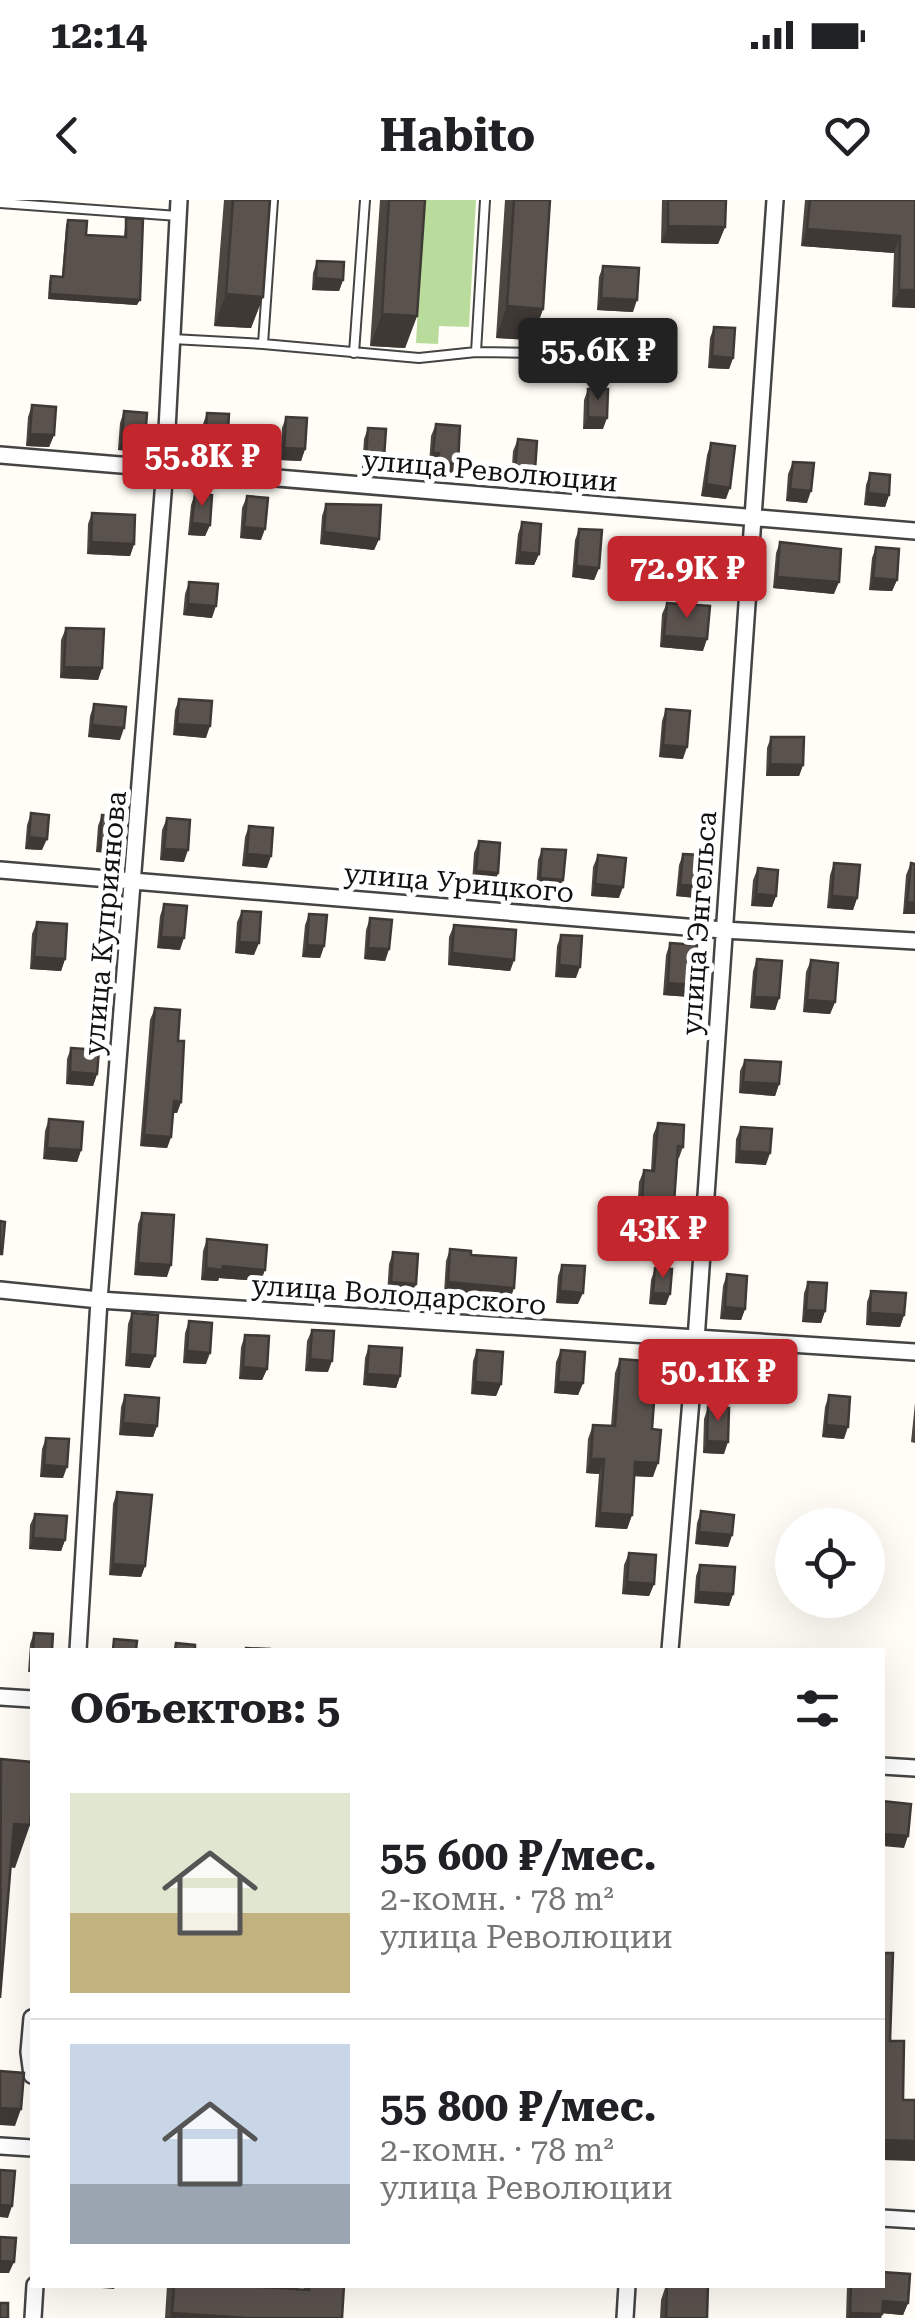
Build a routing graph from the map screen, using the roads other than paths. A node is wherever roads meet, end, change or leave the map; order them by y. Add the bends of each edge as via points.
1 (272, 200) edge
2 (364, 200) edge
3 (485, 200) edge
4 (776, 200) edge
5 (0, 203) edge
6 (179, 208) edge
7 (172, 339) junction
8 (263, 344) junction
9 (476, 352) junction
10 (354, 353) junction
11 (537, 353) dead end
12 (0, 455) edge
13 (165, 468) junction
14 (754, 519) junction
15 (915, 531) edge
16 (0, 870) edge
17 (134, 881) junction
18 (723, 930) junction
19 (915, 941) edge
20 (0, 1290) edge
21 (99, 1300) junction
22 (696, 1340) junction
23 (915, 1352) edge
24 (78, 1648) edge
25 (670, 1648) edge
26 (0, 1696) edge
27 (30, 1699) edge
28 (885, 1766) edge
29 (915, 1768) edge
30 (0, 2146) edge
31 (30, 2148) edge
32 (885, 2218) edge
33 (915, 2220) edge
34 (35, 2288) edge
35 (627, 2288) edge
36 (33, 2318) edge
37 (624, 2318) edge

1 - 8 lane
2 - 10 lane
3 - 9 lane
4 - 14 street, улица Энгельса
5 - 6 lane
6 - 7 street, улица Куприянова
7 - 8 lane
7 - 13 street, улица Куприянова
8 - 10 lane
9 - 10 lane via 419,358
9 - 11 lane
12 - 13 street, улица Революции
13 - 14 street, улица Революции
13 - 17 street, улица Куприянова
14 - 15 street, улица Революции
14 - 18 street, улица Энгельса
16 - 17 street, улица Урицкого
17 - 18 street, улица Урицкого
17 - 21 street, улица Куприянова
18 - 19 street, улица Урицкого
18 - 22 street, улица Энгельса
20 - 21 street, улица Володарского
21 - 22 street, улица Володарского
21 - 24 street, улица Куприянова
22 - 23 street, улица Володарского
22 - 25 street, улица Энгельса
26 - 27 street
28 - 29 street
30 - 31 street
32 - 33 street
34 - 36 street
35 - 37 street

